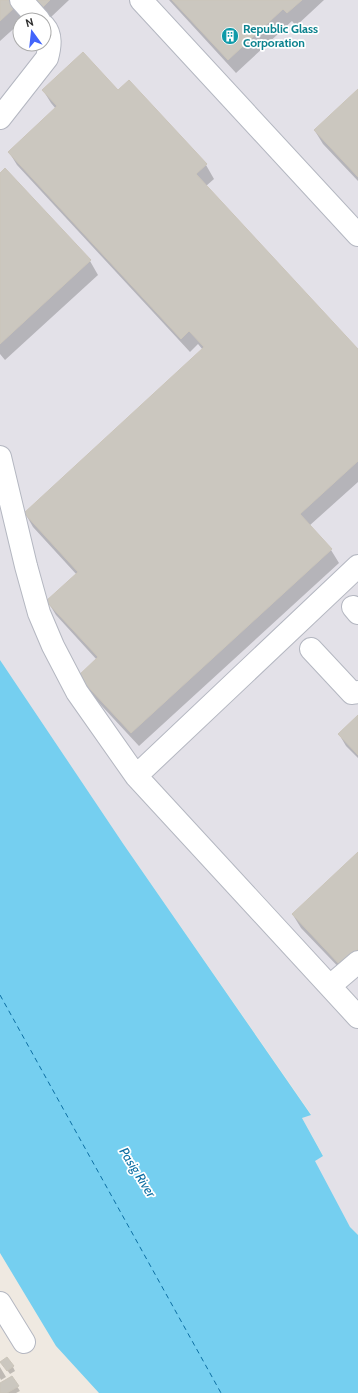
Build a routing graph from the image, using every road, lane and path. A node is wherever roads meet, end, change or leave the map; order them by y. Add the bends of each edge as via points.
1 (22, 0) edge
2 (141, 0) edge
3 (32, 12) edge
4 (49, 52) edge
5 (0, 118) edge
6 (358, 235) edge
7 (0, 456) edge
8 (358, 566) edge
9 (311, 649) dead end
10 (358, 692) edge
11 (136, 776) junction
12 (358, 962) edge
13 (330, 986) junction
14 (358, 1016) edge
15 (0, 1303) edge
16 (24, 1342) dead end

1 - 3 lane
2 - 6 lane
4 - 5 lane
7 - 11 lane via 39,613 53,646 77,692
8 - 11 lane
9 - 10 lane via 352,693
11 - 13 lane
12 - 13 lane
13 - 14 lane
15 - 16 lane

